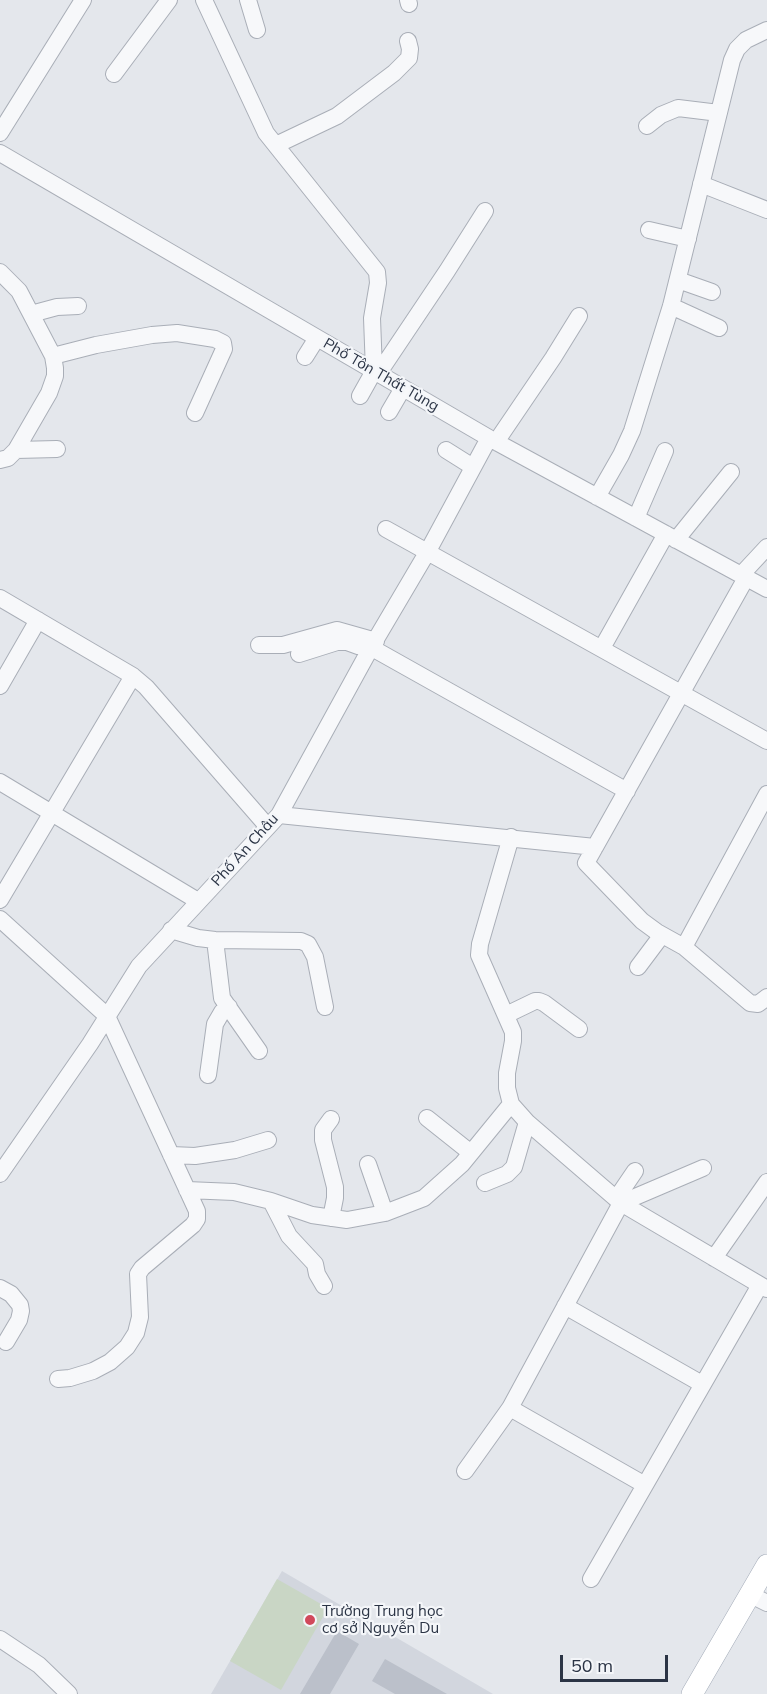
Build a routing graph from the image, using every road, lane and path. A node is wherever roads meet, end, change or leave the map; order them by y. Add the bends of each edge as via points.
1 (83, 0) edge
2 (169, 0) edge
3 (204, 0) edge
4 (248, 0) edge
5 (257, 30) dead end
6 (767, 30) edge
7 (408, 41) dead end
8 (114, 74) dead end
9 (719, 113) junction
10 (647, 126) dead end
11 (0, 133) edge
12 (276, 145) junction
13 (0, 153) edge
14 (701, 184) junction
15 (767, 210) edge
16 (485, 211) dead end
17 (649, 230) dead end
18 (688, 238) junction
19 (0, 272) edge
20 (678, 280) junction
21 (712, 292) dead end
22 (78, 306) dead end
23 (672, 306) junction
24 (31, 314) junction
25 (579, 316) dead end
26 (719, 328) dead end
27 (317, 338) junction
28 (52, 356) junction
29 (305, 357) dead end
30 (376, 372) junction
31 (403, 388) junction
32 (360, 396) dead end
33 (195, 412) dead end
34 (389, 412) dead end
35 (492, 440) junction
36 (57, 449) dead end
37 (16, 450) junction
38 (446, 450) dead end
39 (666, 451) dead end
40 (0, 460) edge
41 (473, 466) junction
42 (731, 472) dead end
43 (597, 497) junction
44 (636, 518) junction
45 (386, 529) dead end
46 (671, 537) junction
47 (767, 547) edge
48 (428, 551) junction
49 (744, 576) junction
50 (767, 589) edge
51 (0, 598) edge
52 (38, 620) junction
53 (259, 645) dead end
54 (372, 647) junction
55 (602, 648) junction
56 (299, 654) dead end
57 (133, 676) junction
58 (0, 686) edge
59 (681, 693) junction
60 (767, 741) edge
61 (0, 782) edge
62 (627, 790) junction
63 (767, 794) edge
64 (51, 812) junction
65 (273, 821) junction
66 (511, 837) junction
67 (595, 847) junction
68 (0, 900) edge
69 (198, 901) junction
70 (0, 919) edge
71 (171, 930) junction
72 (662, 935) junction
73 (215, 940) junction
74 (684, 946) junction
75 (638, 967) dead end
76 (767, 997) edge
77 (229, 1007) junction
78 (325, 1007) dead end
79 (506, 1015) junction
80 (107, 1016) junction
81 (579, 1029) dead end
82 (259, 1051) dead end
83 (208, 1075) dead end
84 (511, 1104) junction
85 (427, 1118) dead end
86 (331, 1119) dead end
87 (527, 1122) junction
88 (268, 1140) dead end
89 (471, 1153) junction
90 (171, 1155) junction
91 (368, 1164) dead end
92 (703, 1168) dead end
93 (635, 1172) dead end
94 (0, 1174) edge
95 (767, 1182) edge
96 (485, 1183) dead end
97 (186, 1190) junction
98 (271, 1201) junction
99 (618, 1201) junction
100 (385, 1213) junction
101 (331, 1218) junction
102 (714, 1258) junction
103 (324, 1286) dead end
104 (763, 1287) edge
105 (0, 1288) edge
106 (565, 1306) junction
107 (6, 1342) dead end
108 (58, 1379) dead end
109 (702, 1384) junction
110 (510, 1408) junction
111 (465, 1471) dead end
112 (645, 1485) junction
113 (767, 1566) edge
114 (591, 1579) dead end
115 (759, 1599) edge
116 (0, 1639) edge
117 (69, 1694) edge
118 (692, 1694) edge

1 - 11 street
2 - 8 street
3 - 12 street via 266,133
4 - 5 street
6 - 9 street via 737,49
7 - 12 street via 409,58 394,73 338,116
9 - 10 street via 678,108
9 - 14 street
12 - 30 street via 377,272 372,318
13 - 27 street, Phố Tôn Thất Tùng
14 - 15 street
14 - 18 street
16 - 30 street
17 - 18 street
18 - 20 street
19 - 24 street via 19,291
20 - 21 street
20 - 23 street
22 - 24 street
23 - 26 street
23 - 43 street via 632,431
24 - 28 street
25 - 35 street, Phố An Châu
27 - 29 street
27 - 30 street, Phố Tôn Thất Tùng
28 - 33 street via 152,335 177,333 215,339 223,343 224,349
28 - 37 street via 55,376 49,393
30 - 31 street, Phố Tôn Thất Tùng
30 - 32 street
31 - 34 street
31 - 35 street, Phố Tôn Thất Tùng
35 - 41 street, Phố An Châu
35 - 43 street, Phố Tôn Thất Tùng
36 - 37 street
37 - 40 street
38 - 41 street
39 - 44 street
41 - 48 street, Phố An Châu
42 - 46 street
43 - 44 street, Phố Tôn Thất Tùng
44 - 46 street, Phố Tôn Thất Tùng
45 - 48 street
46 - 49 street, Phố Tôn Thất Tùng
46 - 55 street
47 - 49 street
48 - 54 street, Phố An Châu
48 - 55 street
49 - 50 street, Phố Tôn Thất Tùng
49 - 59 street
51 - 52 street
52 - 57 street
52 - 58 street
53 - 54 street via 283,645 337,630
54 - 56 street via 338,642
54 - 62 street
54 - 65 street, Phố An Châu
55 - 59 street
57 - 64 street
57 - 65 street
59 - 60 street
59 - 62 street
61 - 64 street
62 - 67 street
63 - 74 street
64 - 68 street
64 - 69 street
65 - 66 street
65 - 69 street, Phố An Châu
66 - 67 street
66 - 79 street via 480,944 480,955
67 - 72 street via 586,863 628,908
69 - 71 street, Phố An Châu
70 - 80 street
71 - 73 street
71 - 80 street, Phố An Châu via 129,979
72 - 74 street
72 - 75 street
73 - 77 street via 222,998
73 - 78 street via 308,944 315,957
74 - 76 street via 750,1003 758,1004
77 - 82 street
77 - 83 street via 215,1024
79 - 81 street via 539,1001
79 - 84 street via 513,1032 507,1080
80 - 90 street
80 - 94 street, Phố An Châu
84 - 87 street
84 - 89 street
85 - 89 street
86 - 101 street via 323,1130 335,1187
87 - 96 street via 513,1167 507,1174
87 - 99 street
88 - 90 street via 235,1150
89 - 100 street via 424,1198
90 - 97 street
91 - 100 street
92 - 99 street
93 - 99 street
95 - 102 street
97 - 98 street via 234,1192
97 - 108 street via 197,1219 138,1274 140,1317 127,1347 93,1371
98 - 101 street
98 - 103 street via 289,1236 315,1264
99 - 102 street
99 - 106 street
100 - 101 street via 347,1220
102 - 104 street
104 - 109 street
105 - 107 street via 11,1294 21,1311
106 - 109 street
106 - 110 street
109 - 112 street
110 - 111 street
110 - 112 street
112 - 114 street
113 - 115 main road
115 - 118 main road
116 - 117 street via 39,1665

